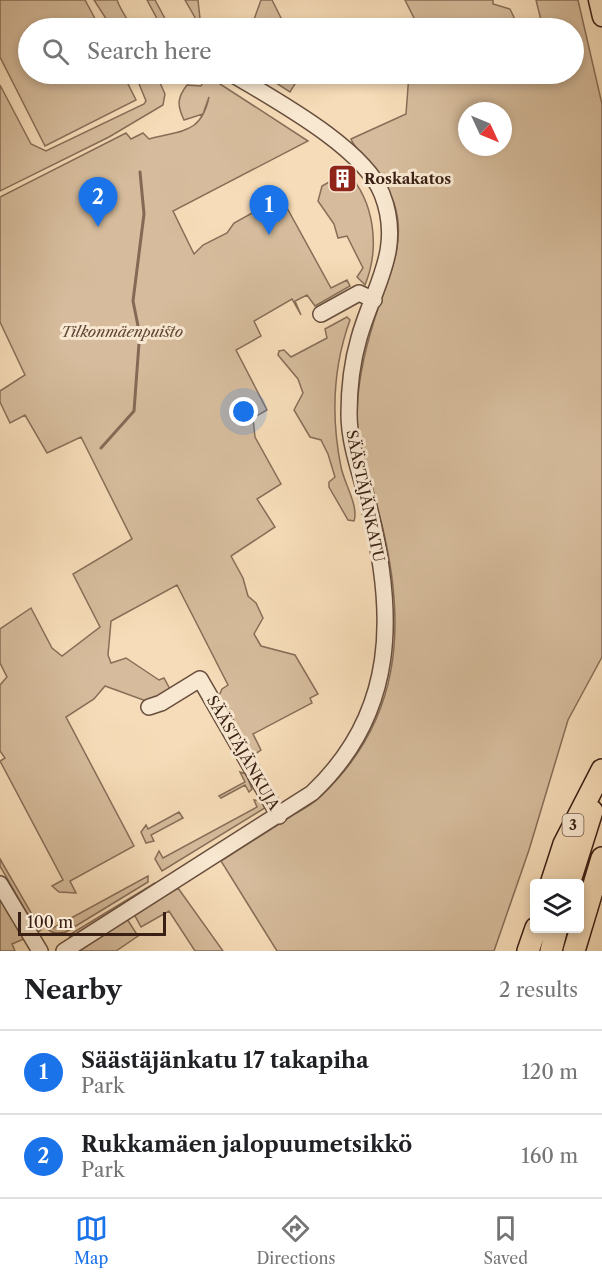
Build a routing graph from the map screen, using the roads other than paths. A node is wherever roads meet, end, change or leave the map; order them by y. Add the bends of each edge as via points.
1 (598, 0) edge
2 (602, 17) edge
3 (248, 84) edge
4 (374, 300) junction
5 (321, 314) dead end
6 (149, 707) dead end
7 (602, 770) edge
8 (602, 782) edge
9 (279, 816) junction
10 (602, 858) edge
11 (552, 879) edge
12 (571, 879) edge
13 (0, 884) edge
14 (534, 933) edge
15 (556, 933) edge
16 (40, 951) edge
17 (64, 951) edge
18 (528, 951) edge
19 (551, 951) edge
20 (576, 951) edge

1 - 2 main road
3 - 4 street, SÄÄSTÄJÄNKATU via 337,141 373,177 382,194 390,237 386,267
4 - 5 street via 359,293
4 - 9 street, SÄÄSTÄJÄNKATU via 353,361 348,416 356,463 370,508 384,594 381,678 368,717 348,752 312,793
6 - 9 street, SÄÄSTÄJÄNKUJA via 200,679
7 - 11 highway, 3 via 564,844
8 - 12 highway
9 - 17 street, SÄÄSTÄJÄNKATU
10 - 20 highway
13 - 16 street
14 - 18 highway
15 - 19 highway

